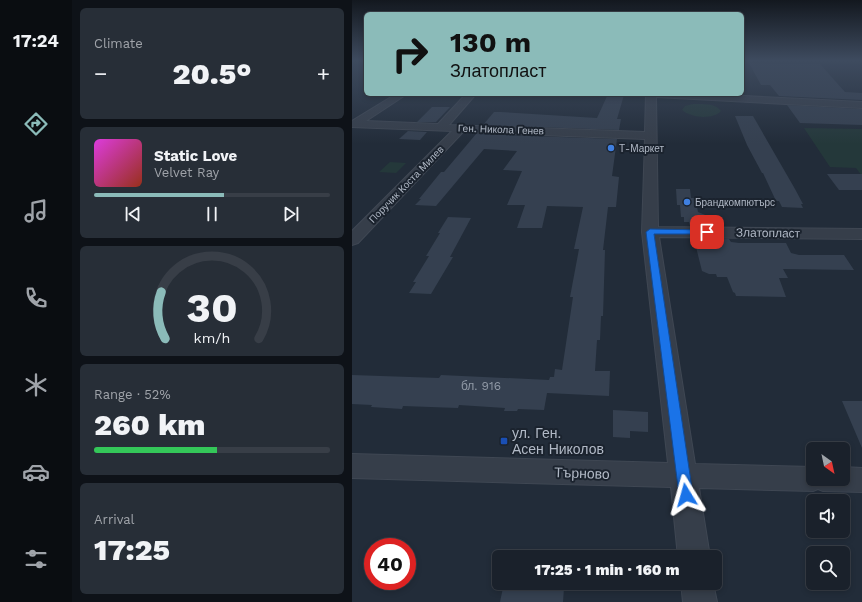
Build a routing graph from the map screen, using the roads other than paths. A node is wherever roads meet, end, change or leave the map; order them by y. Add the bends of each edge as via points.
1 (399, 96) edge
2 (469, 96) edge
3 (651, 96) edge
4 (686, 96) edge
5 (862, 106) edge
6 (353, 124) edge
7 (442, 126) junction
8 (461, 128) junction
9 (651, 136) junction
10 (650, 232) junction
11 (862, 234) edge
12 (352, 240) edge
13 (352, 466) edge
14 (683, 475) junction
15 (806, 479) edge
16 (850, 480) edge
17 (862, 480) edge
18 (693, 550) edge
19 (698, 590) edge
20 (700, 602) edge

1 - 6 street
2 - 7 street, Поручик Коста Милев
3 - 9 street
4 - 5 street
6 - 7 street, Ген. Никола Генев
7 - 8 street, Ген. Никола Генев
8 - 9 street, Ген. Никола Генев
8 - 12 street, Поручик Коста Милев
9 - 10 street
10 - 11 street, Златопласт
10 - 14 street
13 - 14 street, Търново
14 - 15 street, Търново
14 - 18 street
16 - 17 street
19 - 20 street

